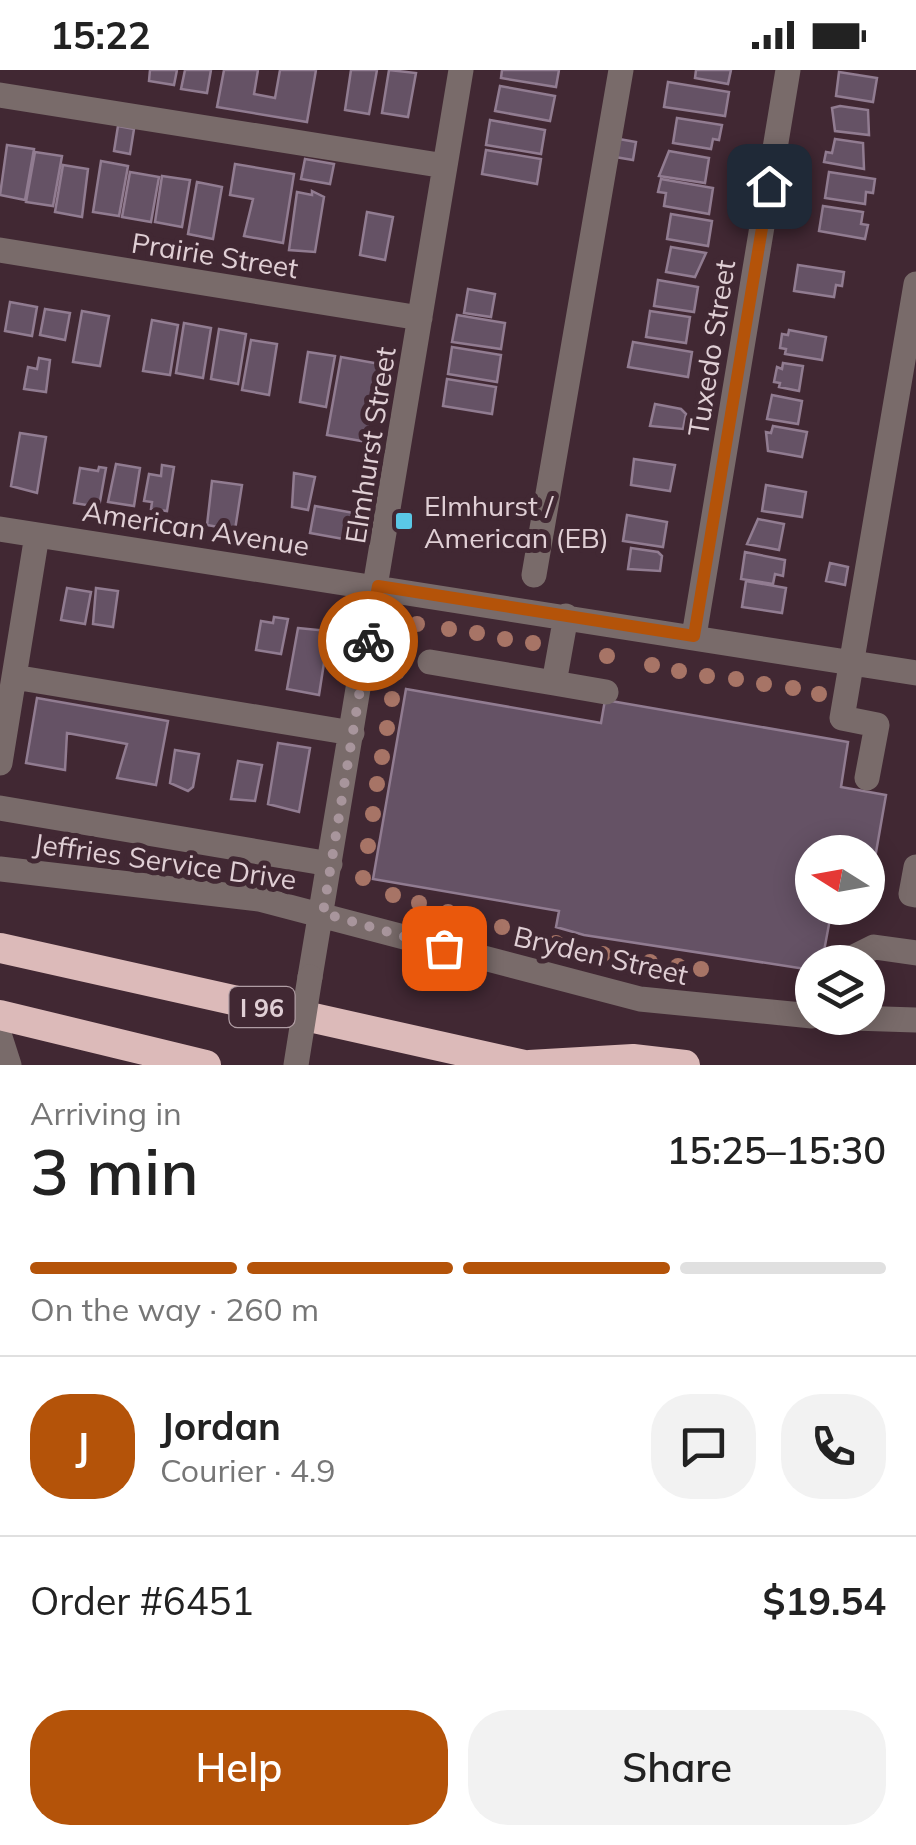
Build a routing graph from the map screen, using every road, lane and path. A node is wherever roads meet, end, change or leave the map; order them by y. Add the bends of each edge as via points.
1 (461, 70) edge
2 (621, 70) edge
3 (788, 70) edge
4 (0, 95) edge
5 (446, 166) junction
6 (0, 250) edge
7 (916, 284) edge
8 (420, 318) junction
9 (0, 529) edge
10 (37, 534) junction
11 (534, 575) dead end
12 (378, 586) junction
13 (566, 616) junction
14 (694, 636) junction
15 (430, 662) dead end
16 (852, 663) junction
17 (916, 673) edge
18 (14, 677) junction
19 (554, 684) junction
20 (606, 692) dead end
21 (352, 733) junction
22 (0, 761) edge
23 (866, 778) dead end
24 (0, 808) edge
25 (330, 864) junction
26 (916, 867) edge
27 (0, 869) edge
28 (916, 895) edge
29 (323, 913) junction
30 (0, 948) edge
31 (885, 949) edge
32 (916, 953) edge
33 (0, 1015) edge
34 (795, 1015) edge
35 (885, 1019) edge
36 (916, 1020) edge
37 (206, 1065) edge
38 (296, 1065) edge
39 (526, 1065) edge
40 (686, 1065) edge

1 - 5 street, Elmhurst Street
2 - 11 street
3 - 14 street, Tuxedo Street
4 - 5 street
5 - 8 street, Elmhurst Street
6 - 8 street, Prairie Street
7 - 16 street
8 - 12 street, Elmhurst Street
9 - 10 street, American Avenue
10 - 12 street, American Avenue
10 - 18 street
12 - 13 street, American Avenue
12 - 21 street, Elmhurst Street
13 - 14 street, American Avenue
13 - 19 street
14 - 16 street, American Avenue
15 - 19 street
16 - 17 street, American Avenue
16 - 23 street via 842,718 877,726
18 - 21 street
18 - 22 street
19 - 20 street
21 - 25 street, Elmhurst Street
24 - 25 street
25 - 29 street, Elmhurst Street
26 - 28 street
27 - 29 street, Jeffries Service Drive via 183,887
29 - 34 street, Bryden Street via 602,991 698,1008
29 - 38 street, Elmhurst Street, bridge
30 - 39 highway, I 96
31 - 32 street
33 - 37 highway
35 - 36 street
39 - 40 highway via 632,1058

